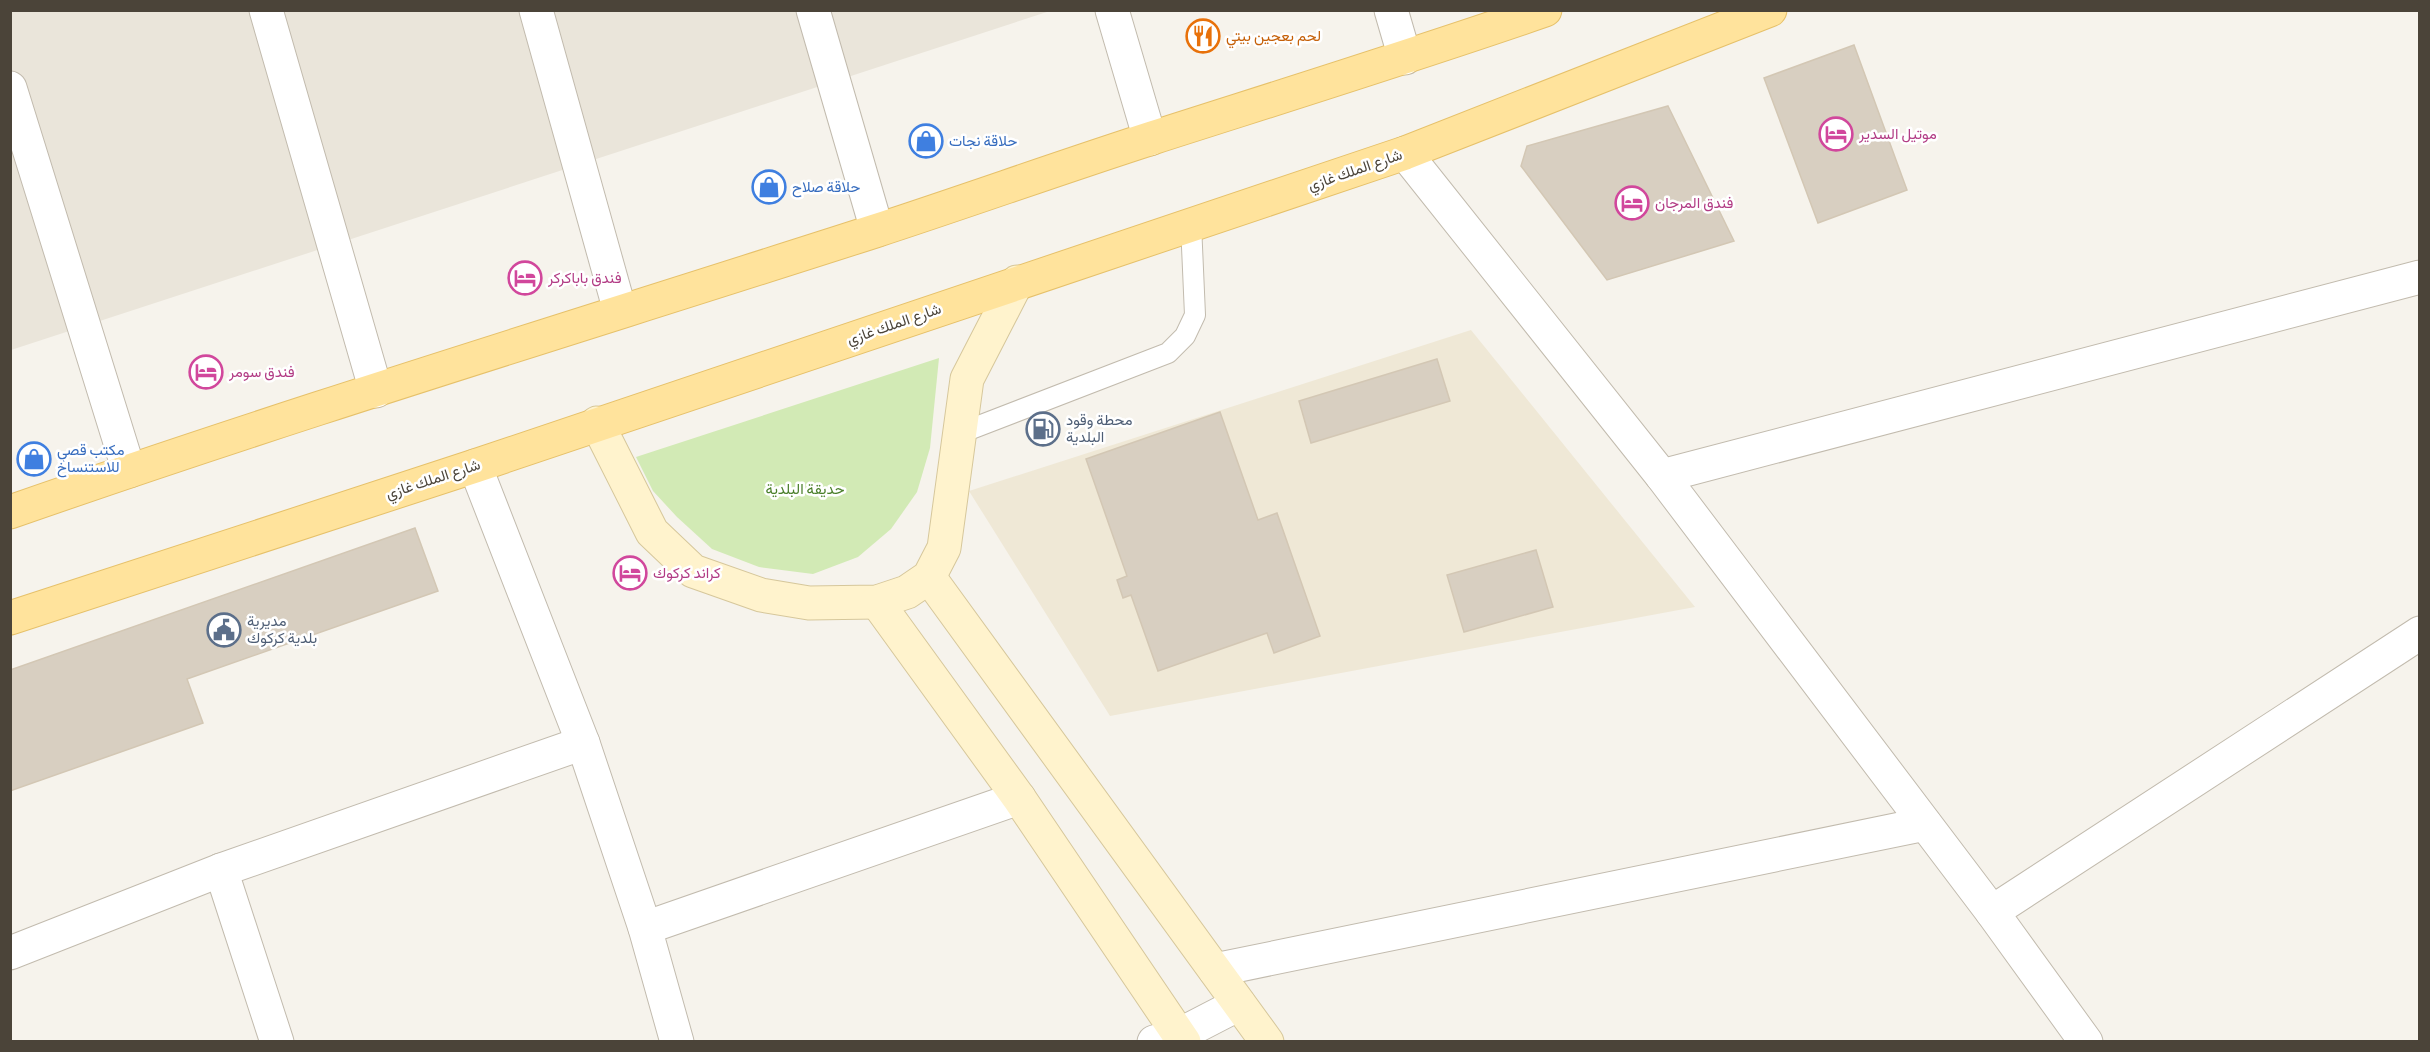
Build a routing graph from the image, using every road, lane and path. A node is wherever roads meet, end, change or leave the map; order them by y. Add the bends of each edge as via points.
1 (266, 10) edge
2 (536, 10) edge
3 (813, 10) edge
4 (1112, 10) edge
5 (1391, 10) edge
6 (1545, 10) edge
7 (1770, 10) edge
8 (1405, 58) junction
9 (10, 88) edge
10 (1150, 138) junction
11 (1405, 153) junction
12 (1191, 224) junction
13 (877, 230) junction
14 (2420, 277) edge
15 (1017, 282) junction
16 (620, 311) junction
17 (376, 391) junction
18 (597, 423) junction
19 (958, 434) junction
20 (475, 466) junction
21 (129, 471) junction
22 (1662, 476) junction
23 (10, 512) edge
24 (929, 577) junction
25 (877, 602) junction
26 (10, 618) edge
27 (2420, 633) edge
28 (582, 743) junction
29 (1019, 798) junction
30 (1925, 824) junction
31 (221, 870) junction
32 (1992, 912) junction
33 (645, 928) junction
34 (10, 953) edge
35 (1215, 970) junction
36 (1239, 1004) junction
37 (1172, 1039) edge
38 (277, 1041) edge
39 (677, 1041) edge
40 (1267, 1041) edge
41 (2086, 1041) edge

1 - 17 street
2 - 16 street
3 - 13 street
4 - 10 street
5 - 8 street
6 - 8 main road
7 - 11 main road, شارع الملك غازي
8 - 10 main road
9 - 21 street
10 - 13 main road
11 - 12 main road, شارع الملك غازي
11 - 22 street
12 - 15 main road, شارع الملك غازي
12 - 19 lane via 1195,315 1185,336 1168,353
13 - 16 main road
14 - 22 street
15 - 18 main road, شارع الملك غازي
15 - 19 main road via 967,379
16 - 17 main road
17 - 21 main road
18 - 20 main road, شارع الملك غازي
18 - 25 main road via 652,532 693,571 761,595 809,603
19 - 24 main road via 944,548
20 - 26 main road, شارع الملك غازي
20 - 28 street
21 - 23 main road
22 - 30 street
24 - 25 main road via 907,591
24 - 35 main road
25 - 29 main road
27 - 32 street
28 - 31 street
28 - 33 street
29 - 33 street
29 - 37 main road
30 - 32 street
30 - 35 street
31 - 34 street
31 - 38 street
32 - 41 street
33 - 39 street
35 - 36 main road
36 - 37 street
36 - 40 main road

